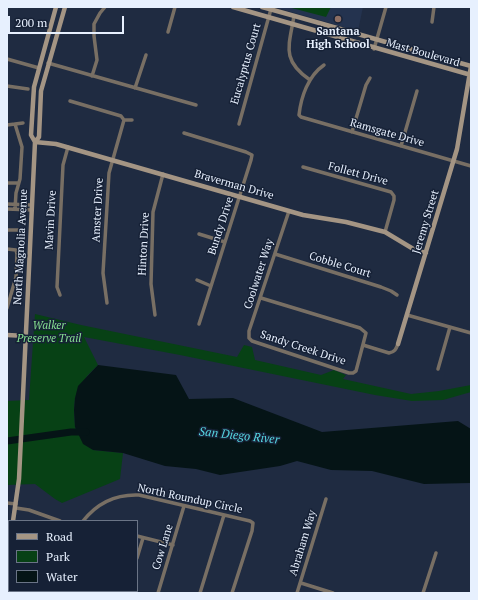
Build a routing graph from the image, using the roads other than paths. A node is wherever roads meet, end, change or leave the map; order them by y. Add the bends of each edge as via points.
1 (56, 7) edge
2 (65, 7) edge
3 (105, 7) edge
4 (175, 7) edge
5 (233, 7) edge
6 (262, 7) edge
7 (386, 7) edge
8 (434, 7) edge
9 (271, 10) junction
10 (294, 16) junction
11 (269, 17) junction
12 (432, 22) dead end
13 (293, 25) junction
14 (168, 32) dead end
15 (376, 40) junction
16 (374, 49) junction
17 (146, 55) dead end
18 (7, 59) edge
19 (48, 63) junction
20 (324, 65) dead end
21 (471, 65) edge
22 (39, 68) junction
23 (470, 75) edge
24 (92, 76) junction
25 (370, 78) dead end
26 (310, 80) junction
27 (7, 86) edge
28 (135, 88) junction
29 (28, 89) dead end
30 (417, 91) dead end
31 (40, 96) junction
32 (70, 101) dead end
33 (196, 105) dead end
34 (124, 120) junction
35 (132, 120) dead end
36 (22, 123) dead end
37 (15, 124) junction
38 (238, 124) dead end
39 (7, 126) edge
40 (352, 132) junction
41 (184, 134) dead end
42 (35, 142) junction
43 (401, 146) junction
44 (68, 147) junction
45 (112, 160) junction
46 (454, 161) junction
47 (471, 166) edge
48 (303, 167) dead end
49 (163, 174) junction
50 (7, 183) edge
51 (18, 184) junction
52 (240, 197) junction
53 (7, 204) edge
54 (16, 205) junction
55 (32, 208) junction
56 (7, 209) edge
57 (15, 209) junction
58 (289, 210) junction
59 (7, 230) edge
60 (18, 230) dead end
61 (385, 232) junction
62 (199, 234) dead end
63 (225, 242) junction
64 (7, 249) edge
65 (426, 253) junction
66 (275, 254) junction
67 (197, 280) dead end
68 (211, 286) junction
69 (60, 295) dead end
70 (397, 295) dead end
71 (261, 298) junction
72 (107, 303) dead end
73 (7, 308) edge
74 (155, 315) dead end
75 (407, 315) junction
76 (199, 324) dead end
77 (450, 328) junction
78 (471, 333) edge
79 (7, 335) edge
80 (26, 336) junction
81 (252, 342) joint
82 (398, 344) joint
83 (363, 345) junction
84 (438, 369) dead end
85 (326, 499) dead end
86 (7, 503) edge
87 (16, 506) junction
88 (184, 506) junction
89 (224, 515) junction
90 (49, 519) edge
91 (13, 520) edge
92 (84, 520) edge
93 (7, 522) edge
94 (138, 536) edge
95 (143, 538) junction
96 (8, 541) edge
97 (173, 545) junction
98 (436, 553) dead end
99 (138, 555) edge
100 (300, 583) junction
101 (158, 593) edge
102 (200, 593) edge
103 (232, 593) edge
104 (297, 593) edge
105 (333, 593) edge
106 (423, 593) edge

1 - 22 street, North Magnolia Avenue
2 - 19 street, North Magnolia Avenue
3 - 24 street via 94,24 97,60
4 - 14 street
5 - 11 street, Mast Boulevard
6 - 9 street, Mast Boulevard
7 - 15 street
8 - 12 street
9 - 10 street, Mast Boulevard
9 - 11 street, Eucalyptus Court
10 - 13 street
10 - 15 street, Mast Boulevard
11 - 13 street, Mast Boulevard
11 - 38 street, Eucalyptus Court
13 - 16 street, Mast Boulevard
13 - 26 street via 288,46 290,58 299,72
15 - 16 street
15 - 21 street, Mast Boulevard
16 - 23 street, Mast Boulevard
17 - 28 street
18 - 22 street
19 - 24 street
19 - 31 street, North Magnolia Avenue
20 - 26 street
21 - 23 street, Jeremy Street
22 - 31 street via 42,71 38,92
22 - 42 street, North Magnolia Avenue via 31,119 31,135
23 - 46 street, Jeremy Street
24 - 28 street
25 - 40 street
26 - 40 street, Ramsgate Drive via 302,98 299,115 304,119
27 - 29 street
28 - 33 street
30 - 43 street
31 - 42 street, North Magnolia Avenue via 39,137
32 - 34 street via 121,116
34 - 35 street
34 - 45 street, Amster Drive
36 - 37 street
37 - 39 street
37 - 51 street via 22,147
40 - 43 street, Ramsgate Drive
41 - 52 street, Bundy Drive via 252,155
42 - 44 street, Braverman Drive
42 - 55 street, North Magnolia Avenue
43 - 46 street, Ramsgate Drive
44 - 45 street, Braverman Drive
44 - 69 street, Mavin Drive via 63,165 57,287
45 - 49 street, Braverman Drive
45 - 72 street, Amster Drive via 108,173 104,269
46 - 47 street, Ramsgate Drive
46 - 65 street, Jeremy Street
48 - 61 street, Follett Drive via 391,192 394,200
49 - 52 street, Braverman Drive
49 - 74 street, Hinton Drive via 154,212 151,284
50 - 51 street
51 - 54 street
52 - 58 street, Braverman Drive
52 - 63 street, Bundy Drive
53 - 54 street
54 - 55 street
54 - 57 street
55 - 57 street
55 - 80 street, North Magnolia Avenue
56 - 57 street
58 - 61 street, Braverman Drive
58 - 66 street, Coolwater Way
59 - 60 street
61 - 65 street, Braverman Drive
62 - 63 street
63 - 68 street, Bundy Drive
64 - 73 street via 16,250 17,254 16,277
65 - 75 street, Jeremy Street
66 - 70 street, Cobble Court via 391,290
66 - 71 street, Coolwater Way
67 - 68 street
68 - 76 street, Bundy Drive
71 - 81 street, Coolwater Way via 249,331
71 - 83 street via 360,328 366,333
75 - 77 street
75 - 82 street, Jeremy Street
77 - 78 street
77 - 84 street
79 - 80 street
80 - 87 street, North Magnolia Avenue
81 - 83 street, Sandy Creek Drive via 349,373 356,371
82 - 83 street, Jeremy Street via 395,350 389,353
85 - 100 street, Abraham Way
86 - 87 street
87 - 90 street
87 - 91 street, North Magnolia Avenue
88 - 89 street, North Roundup Circle
88 - 92 street, North Roundup Circle via 139,495 119,496 99,504
88 - 97 street, Cow Lane
89 - 102 street
89 - 103 street, North Roundup Circle via 253,523
93 - 96 street
94 - 95 street
95 - 97 street
95 - 99 street
97 - 101 street, Cow Lane
98 - 106 street
100 - 104 street, Abraham Way
100 - 105 street

